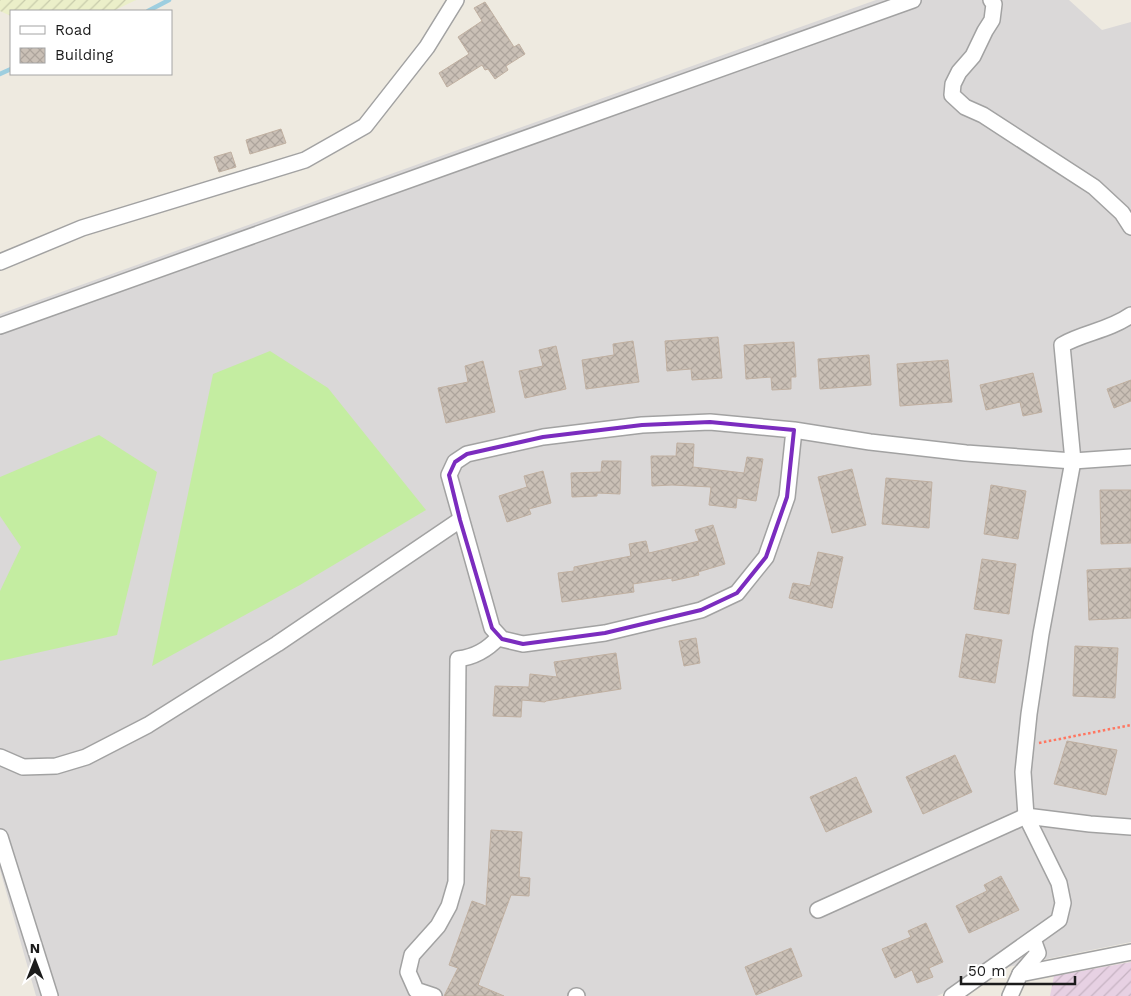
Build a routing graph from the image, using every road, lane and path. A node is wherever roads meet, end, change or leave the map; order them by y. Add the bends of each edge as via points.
1 (456, 0) edge
2 (913, 0) edge
3 (991, 0) edge
4 (1131, 227) edge
5 (0, 262) edge
6 (1131, 315) edge
7 (0, 326) edge
8 (794, 430) junction
9 (1131, 457) edge
10 (1073, 461) junction
11 (460, 520) junction
12 (499, 637) junction
13 (1131, 725) edge
14 (1026, 745) junction
15 (0, 757) edge
16 (1026, 816) junction
17 (1131, 827) edge
18 (0, 837) edge
19 (818, 910) dead end
20 (1033, 939) junction
21 (1131, 952) edge
22 (1020, 974) junction
23 (50, 996) edge
24 (434, 996) edge
25 (952, 996) edge
26 (1010, 996) edge

1 - 5 street via 426,47 365,126 348,136 305,160 82,228
2 - 7 street
3 - 4 street via 994,4 992,20 973,56 956,78 952,95 965,107 1094,187 1122,213
6 - 10 street via 1118,324 1062,345
8 - 10 street via 966,453
8 - 11 street via 710,422 642,425 543,437 466,454 454,462 449,475
8 - 12 street via 787,497 766,557 737,593 701,610 605,633 523,644
9 - 10 street
10 - 14 street via 1040,643
11 - 12 street via 492,628
11 - 15 street via 277,644 148,725 86,757 56,766 24,767
12 - 24 street via 478,654 458,659 456,882 449,906 438,926 412,955 408,972 416,990
13 - 14 path
14 - 16 street via 1023,772
16 - 17 street
16 - 19 street
16 - 20 street via 1059,883 1063,903 1059,920
18 - 23 street
20 - 22 street via 1038,953
20 - 25 street
21 - 22 street
22 - 26 street

